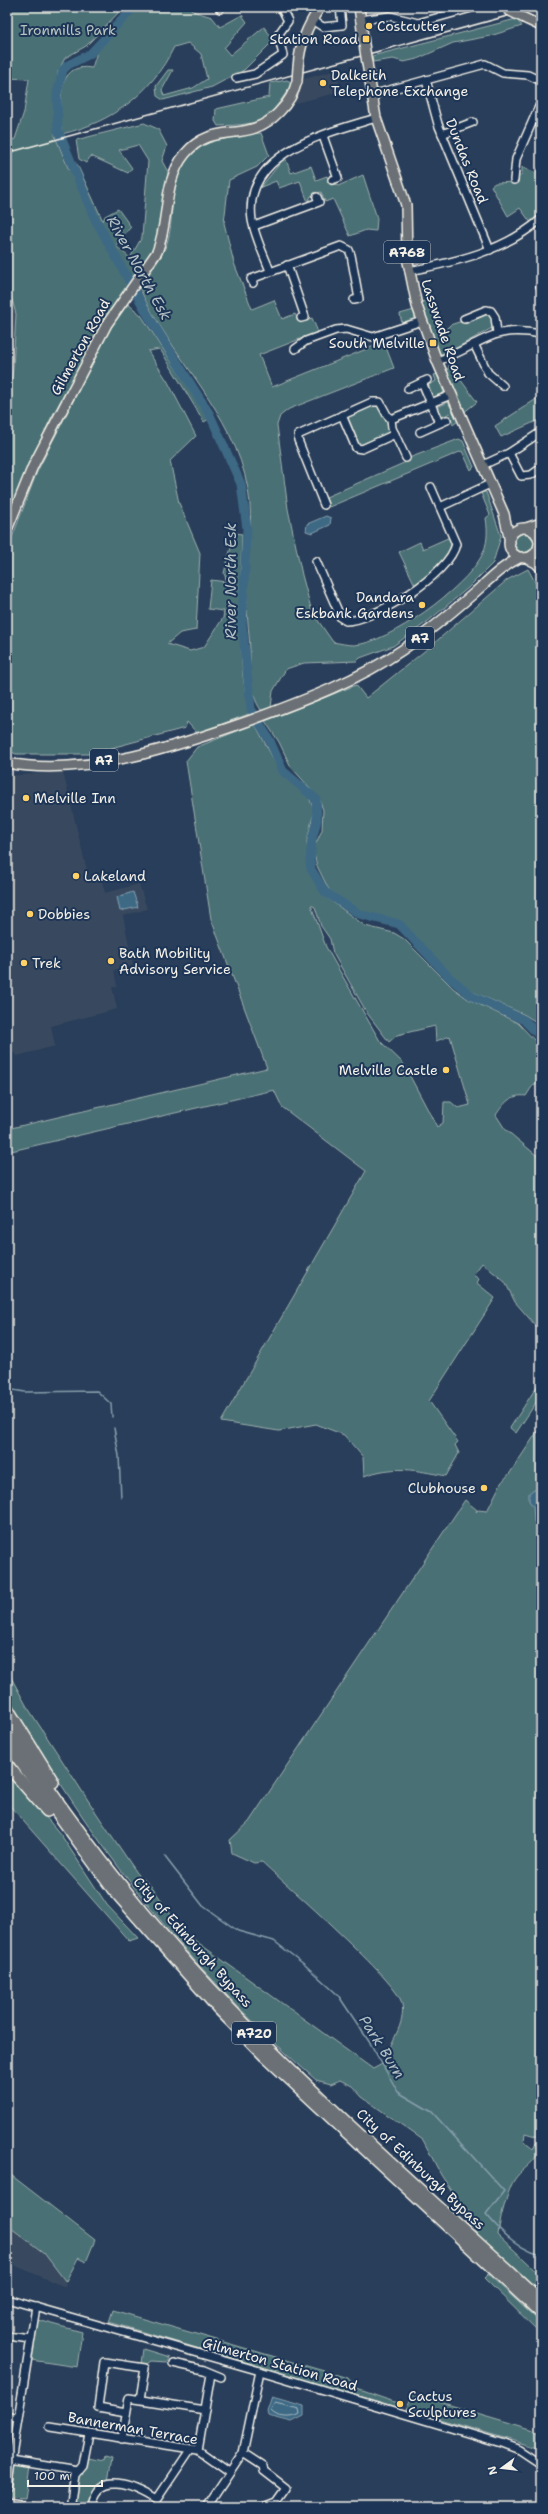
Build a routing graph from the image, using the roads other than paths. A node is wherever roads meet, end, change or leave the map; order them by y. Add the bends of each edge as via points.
1 (281, 7) edge
2 (320, 7) edge
3 (340, 7) edge
4 (359, 7) edge
5 (475, 7) edge
6 (504, 8) edge
7 (312, 20) junction
8 (360, 20) junction
9 (541, 26) edge
10 (236, 78) dead end
11 (426, 80) junction
12 (541, 81) edge
13 (371, 95) junction
14 (541, 102) edge
15 (376, 118) junction
16 (473, 122) dead end
17 (442, 134) junction
18 (323, 136) junction
19 (516, 174) dead end
20 (332, 180) dead end
21 (317, 197) dead end
22 (541, 219) edge
23 (254, 226) junction
24 (490, 250) junction
25 (287, 265) junction
26 (270, 272) junction
27 (409, 272) junction
28 (253, 283) dead end
29 (354, 300) dead end
30 (301, 318) dead end
31 (464, 319) dead end
32 (422, 322) junction
33 (497, 333) junction
34 (541, 334) edge
35 (474, 344) junction
36 (296, 349) dead end
37 (437, 361) junction
38 (503, 386) dead end
39 (408, 389) dead end
40 (451, 395) junction
41 (432, 404) junction
42 (342, 415) junction
43 (391, 419) junction
44 (447, 420) dead end
45 (440, 423) junction
46 (420, 432) dead end
47 (541, 432) edge
48 (395, 434) junction
49 (509, 453) junction
50 (406, 458) dead end
51 (483, 465) junction
52 (541, 468) edge
53 (490, 484) junction
54 (431, 487) dead end
55 (324, 505) dead end
56 (440, 507) junction
57 (504, 514) junction
58 (541, 523) edge
59 (524, 528) junction
60 (7, 530) edge
61 (540, 542) edge
62 (510, 544) junction
63 (523, 558) junction
64 (541, 558) edge
65 (316, 561) dead end
66 (541, 568) edge
67 (500, 569) junction
68 (7, 763) edge
69 (19, 765) junction
70 (7, 768) edge
71 (7, 1708) edge
72 (7, 1727) edge
73 (7, 1743) edge
74 (7, 1765) edge
75 (114, 1876) junction
76 (112, 1888) junction
77 (7, 2299) edge
78 (541, 2301) edge
79 (36, 2307) junction
80 (541, 2313) edge
81 (7, 2336) edge
82 (31, 2339) junction
83 (173, 2363) dead end
84 (260, 2370) junction
85 (211, 2374) junction
86 (221, 2377) dead end
87 (140, 2399) junction
88 (205, 2410) junction
89 (126, 2413) junction
90 (7, 2417) edge
91 (18, 2418) junction
92 (50, 2427) dead end
93 (89, 2434) junction
94 (122, 2439) junction
95 (190, 2450) junction
96 (198, 2450) junction
97 (243, 2453) junction
98 (11, 2460) junction
99 (541, 2464) edge
100 (78, 2470) junction
101 (229, 2472) junction
102 (7, 2487) edge
103 (7, 2503) edge
104 (30, 2507) edge
105 (70, 2507) edge
106 (91, 2507) edge
107 (207, 2507) edge
108 (263, 2507) edge

1 - 10 street via 288,21 278,35 283,55 255,74
2 - 7 main road, Gilmerton Road
3 - 7 street via 342,25 323,27
4 - 8 main road, Lasswade Road / A768
5 - 8 street via 418,23 390,16
6 - 9 main road, bridge
7 - 60 main road, Gilmerton Road, bridge via 301,43 297,81 290,99 268,123 251,131 210,135 197,142 178,164 171,179 162,240 154,257 119,305 36,459
8 - 13 main road, Lasswade Road / A768, bridge
11 - 12 street via 485,64 503,73 528,75
11 - 13 street
11 - 17 street, Dundas Road
13 - 15 main road, Lasswade Road / A768
14 - 19 street via 516,159
15 - 18 street
15 - 27 main road, Lasswade Road / A768 via 406,205
16 - 17 street
17 - 24 street, Dundas Road
18 - 20 street via 338,178
18 - 23 street via 284,152 266,170 254,193
21 - 23 street via 318,202
22 - 24 street via 524,232
23 - 26 street
24 - 27 street
25 - 26 street
25 - 29 street via 337,246 345,247 350,255 359,299
25 - 30 street via 305,317
26 - 28 street via 251,279
27 - 32 main road, Lasswade Road / A768
31 - 33 street via 486,310 491,311 495,318
32 - 36 street via 373,336 346,329 336,330 306,341
32 - 37 main road, Lasswade Road / A768
33 - 34 street via 515,330
33 - 35 street
35 - 37 street
35 - 38 street via 488,373
37 - 40 main road, Lasswade Road / A768
39 - 41 street via 425,381
40 - 41 street
40 - 51 main road, Lasswade Road / A768
41 - 43 street
41 - 45 street
42 - 43 street via 376,401 380,402 386,415
42 - 48 street via 356,448 362,448
42 - 55 street via 298,435 318,498
43 - 48 street
44 - 45 street
45 - 46 street
47 - 49 street
48 - 50 street
49 - 51 street
49 - 52 street via 521,476 531,475
51 - 53 main road, Lasswade Road / A768
53 - 56 street
53 - 57 main road, Lasswade Road / A768
54 - 56 street
56 - 65 street via 455,540 452,555 438,571 416,589 368,616 343,620
57 - 59 main road, Lasswade Road / A768 via 512,524
57 - 62 main road, Lasswade Road / A768
58 - 59 main road
59 - 61 main road via 535,533
59 - 62 main road via 515,532
61 - 63 main road via 536,552
61 - 64 main road
62 - 63 main road via 514,553
62 - 67 main road, A7
63 - 66 main road via 532,560
63 - 67 main road, A7
67 - 69 main road, A7 via 435,627 402,651 328,690 187,743 134,756 84,764
68 - 69 main road, A7
69 - 70 main road, A7
71 - 75 highway
72 - 75 highway, City of Edinburgh Bypass / A720 via 59,1803
73 - 76 highway, City of Edinburgh Bypass / A720
74 - 76 highway
75 - 78 highway, City of Edinburgh Bypass / A720 via 204,1981 245,2024
76 - 80 highway, City of Edinburgh Bypass / A720 via 193,1982 265,2056
77 - 79 street, Gilmerton Station Road
79 - 82 street
79 - 84 street, Gilmerton Station Road
81 - 82 street
82 - 91 street
83 - 85 street
84 - 97 street
84 - 99 street, Gilmerton Station Road via 513,2447
85 - 86 street
85 - 88 street
87 - 88 street
87 - 89 street via 128,2398
87 - 89 street via 145,2368 104,2362 98,2408
88 - 96 street
89 - 94 street
90 - 91 street
91 - 98 street
92 - 93 street, Bannerman Terrace
93 - 94 street, Bannerman Terrace
93 - 100 street via 83,2465
94 - 95 street, Bannerman Terrace
95 - 96 street, Bannerman Terrace
95 - 106 street via 157,2499 137,2486 120,2482 101,2488 94,2494
96 - 101 street, Bannerman Terrace
97 - 101 street
97 - 108 street via 263,2466 264,2471 286,2488 276,2502
98 - 100 street
98 - 102 street
100 - 105 street
101 - 107 street
103 - 104 street

